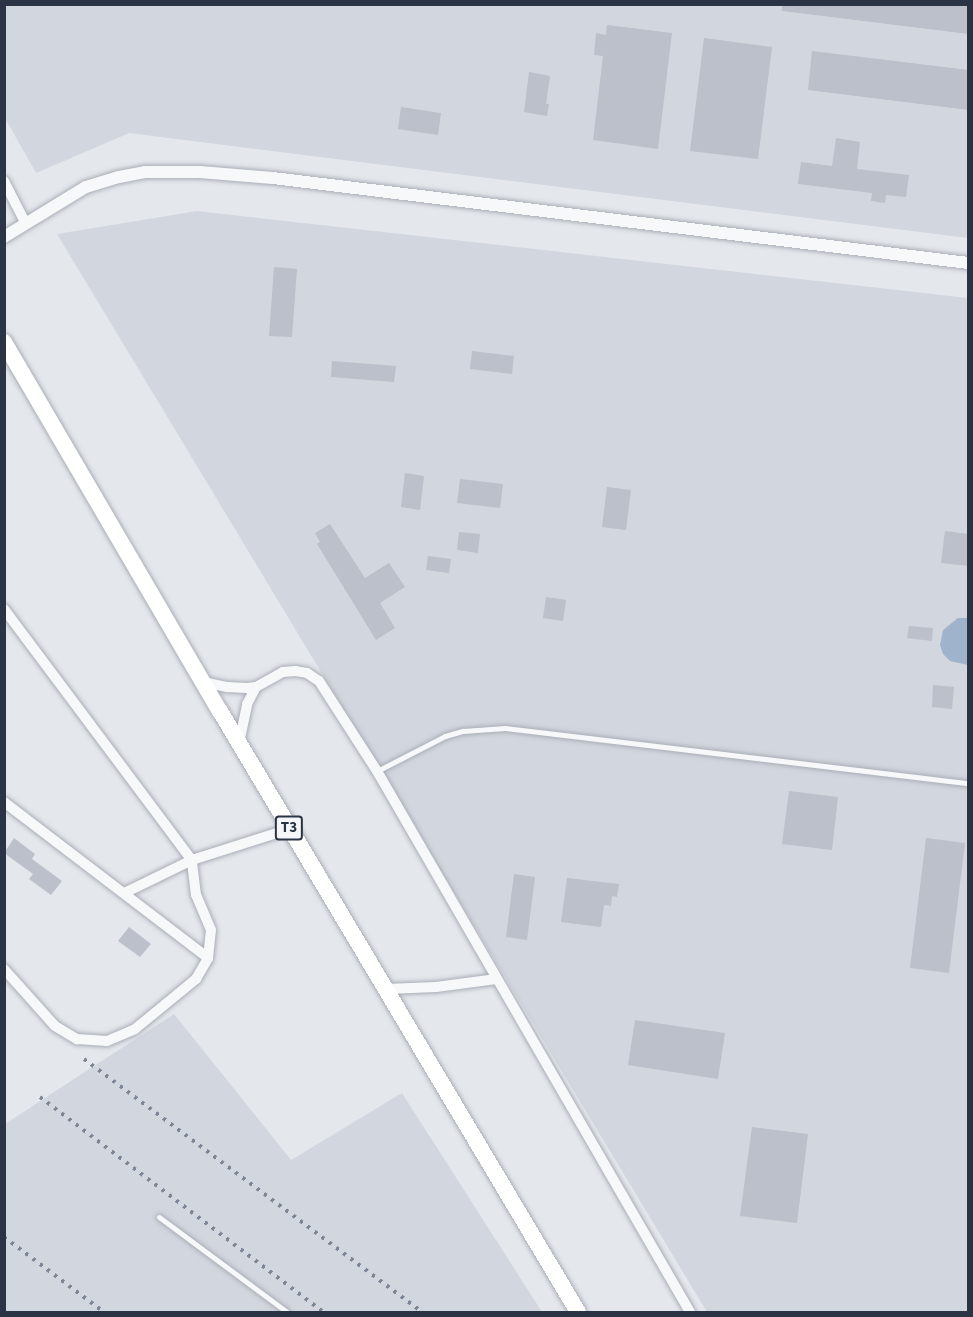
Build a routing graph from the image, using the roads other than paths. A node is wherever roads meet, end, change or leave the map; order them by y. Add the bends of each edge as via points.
1 (4, 181) edge
2 (25, 222) junction
3 (4, 237) edge
4 (969, 263) edge
5 (4, 342) edge
6 (4, 609) edge
7 (203, 682) junction
8 (256, 687) junction
9 (239, 743) junction
10 (377, 771) junction
11 (969, 783) edge
12 (4, 802) edge
13 (290, 829) junction
14 (192, 860) junction
15 (126, 892) junction
16 (208, 958) junction
17 (4, 969) edge
18 (496, 979) junction
19 (386, 989) junction
20 (159, 1217) dead end
21 (288, 1312) edge
22 (578, 1312) edge
23 (690, 1312) edge

1 - 2 street
2 - 3 street
2 - 4 street via 86,187 119,177 145,172 200,172
5 - 7 highway, T3
6 - 14 street
7 - 8 street
7 - 9 highway, T3
8 - 9 street via 247,704
8 - 10 street via 283,672 307,673 319,681
9 - 13 highway, T3
10 - 11 lane via 445,736 506,728
10 - 18 street
12 - 15 street
13 - 14 street
13 - 19 highway, T3
14 - 15 street
14 - 16 street via 196,895 211,930
15 - 16 street
16 - 17 street via 196,979 155,1014 117,1038 97,1042 77,1039 55,1026
18 - 19 street
18 - 23 street
19 - 22 highway, T3
20 - 21 lane

